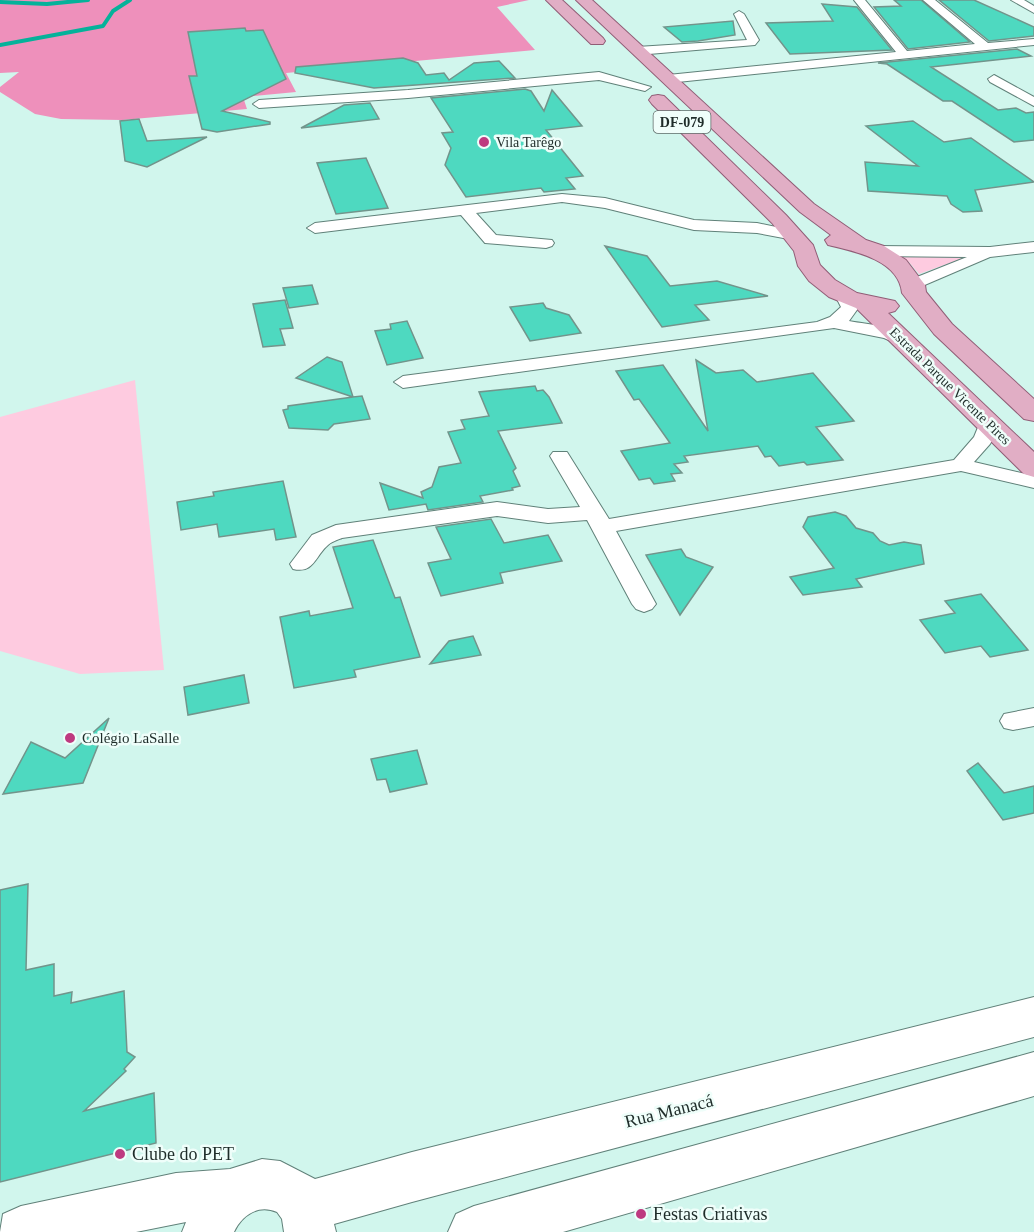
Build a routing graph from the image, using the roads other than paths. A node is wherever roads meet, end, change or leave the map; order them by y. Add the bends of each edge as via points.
1 (553, 0) edge
2 (583, 0) edge
3 (859, 0) edge
4 (928, 0) edge
5 (1017, 0) edge
6 (1034, 10) edge
7 (739, 14) dead end
8 (604, 21) junction
9 (575, 22) junction
10 (1034, 42) edge
11 (986, 47) junction
12 (637, 51) junction
13 (903, 54) junction
14 (618, 63) junction
15 (599, 76) junction
16 (994, 78) dead end
17 (668, 79) junction
18 (645, 87) junction
19 (1034, 102) edge
20 (260, 104) dead end
21 (764, 205) junction
22 (464, 209) junction
23 (733, 226) junction
24 (315, 228) dead end
25 (546, 243) dead end
26 (800, 243) junction
27 (1034, 247) edge
28 (867, 248) junction
29 (990, 252) junction
30 (914, 289) junction
31 (854, 300) junction
32 (834, 323) junction
33 (909, 345) junction
34 (403, 382) dead end
35 (1034, 413) edge
36 (988, 424) junction
37 (560, 456) dead end
38 (961, 465) junction
39 (1034, 468) edge
40 (1034, 482) edge
41 (598, 520) junction
42 (301, 564) dead end
43 (644, 604) dead end
44 (1034, 1017) edge
45 (1034, 1074) edge
46 (220, 1213) edge
47 (308, 1220) edge
48 (21, 1232) edge
49 (474, 1232) edge

1 - 9 main road, DF-079
2 - 8 main road, DF-079
3 - 13 street
4 - 11 street
5 - 6 street
7 - 12 street via 751,43
8 - 9 main road
8 - 12 main road, DF-079
9 - 14 main road, DF-079
10 - 11 street
11 - 13 street
12 - 17 main road, DF-079
13 - 17 street
14 - 15 street
14 - 18 main road, DF-079
15 - 18 street
15 - 20 street
16 - 19 street
17 - 28 main road, DF-079 via 807,208
18 - 21 main road, DF-079
21 - 23 street via 749,220
21 - 26 main road, DF-079
22 - 23 street via 571,198 694,225
22 - 24 street
22 - 25 street via 491,240
23 - 26 street
26 - 28 main road, DF-079 via 847,241
26 - 31 main road, DF-079 via 813,272
27 - 29 street
28 - 29 street
28 - 30 main road, DF-079 via 898,265
29 - 30 street
30 - 31 main road via 908,301 901,304 873,306
30 - 35 main road, DF-079 via 943,329
31 - 32 street
31 - 33 main road, Estrada Parque Vicente Pires / DF-079
32 - 33 street via 889,334
32 - 34 street
33 - 36 main road, Estrada Parque Vicente Pires / DF-079
36 - 38 street via 986,437 970,450
36 - 39 main road, Estrada Parque Vicente Pires / DF-079
37 - 41 street
38 - 40 street
38 - 41 street
41 - 42 street via 497,509 336,532 320,540
41 - 43 street
44 - 47 street, Rua Manacá via 411,1177
45 - 49 street
46 - 47 street via 257,1184 275,1184 292,1190
46 - 48 street via 176,1198

